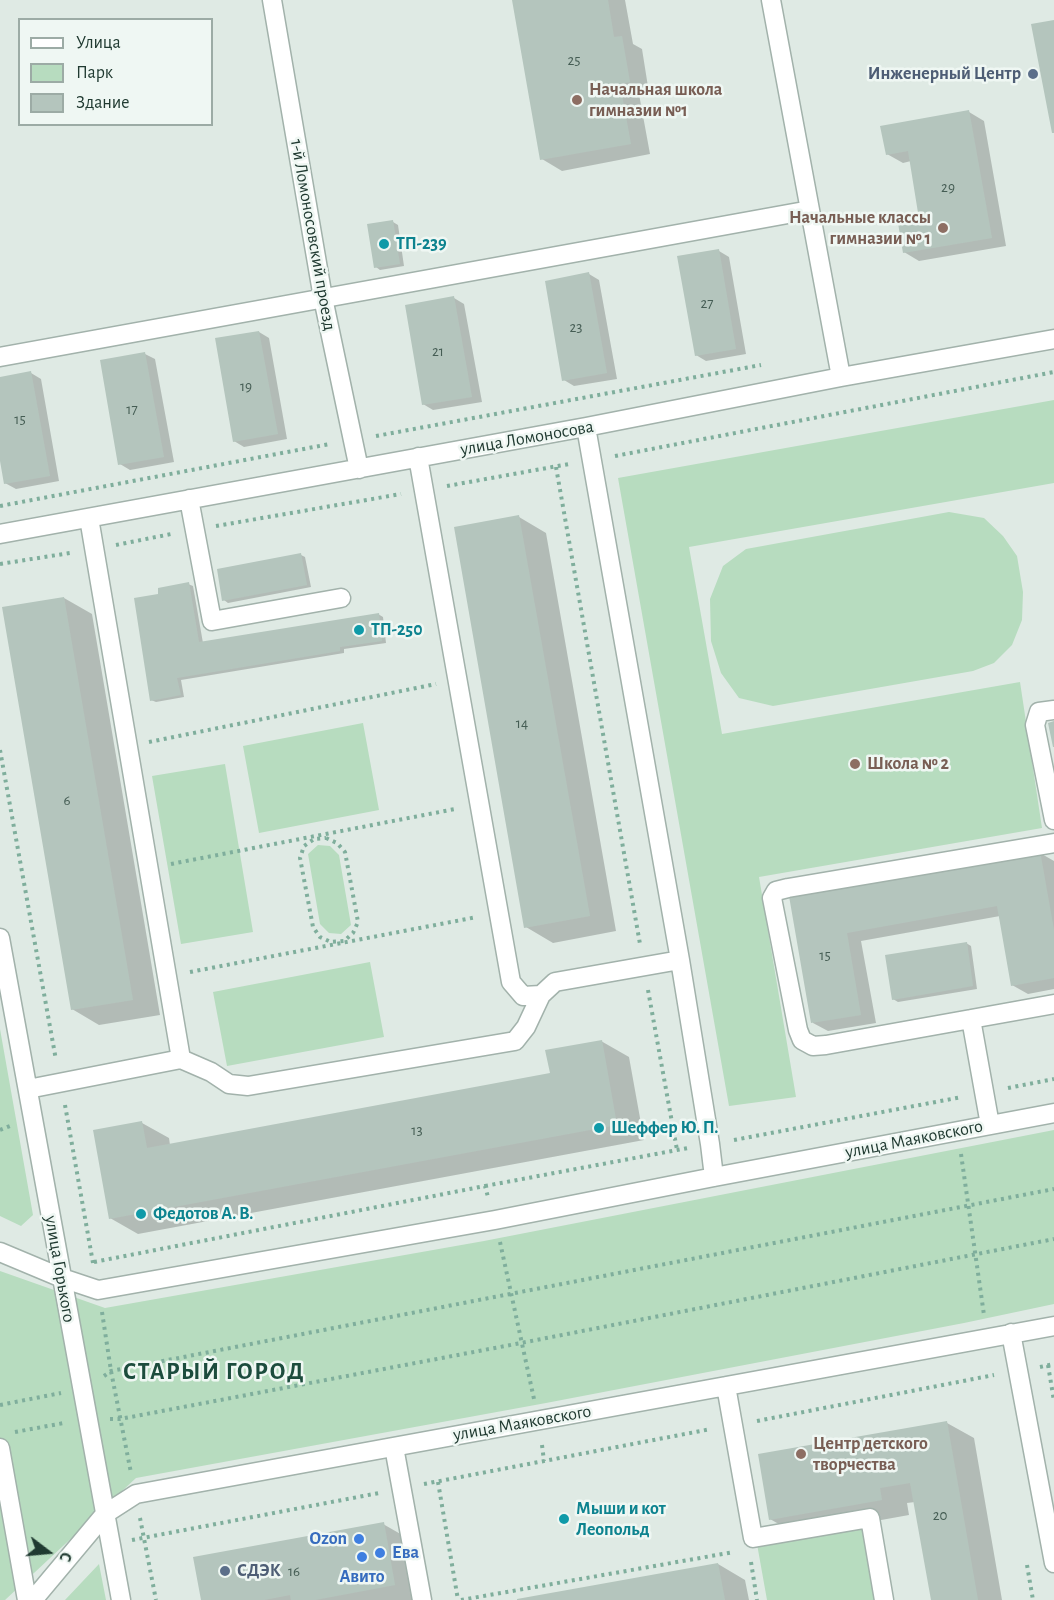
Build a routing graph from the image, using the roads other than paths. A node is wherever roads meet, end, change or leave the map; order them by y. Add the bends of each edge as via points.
1 (272, 0) edge
2 (771, 0) edge
3 (810, 210) junction
4 (323, 298) junction
5 (1054, 339) edge
6 (0, 357) edge
7 (841, 377) junction
8 (586, 427) junction
9 (418, 457) junction
10 (359, 469) junction
11 (189, 499) junction
12 (89, 518) junction
13 (0, 534) edge
14 (341, 598) dead end
15 (1054, 710) edge
16 (1054, 820) edge
17 (1054, 843) edge
18 (0, 938) edge
19 (680, 960) junction
20 (541, 994) junction
21 (1054, 1004) edge
22 (971, 1019) junction
23 (181, 1059) junction
24 (28, 1089) junction
25 (1054, 1113) edge
26 (990, 1125) junction
27 (714, 1177) junction
28 (0, 1252) edge
29 (62, 1278) junction
30 (1054, 1326) edge
31 (1011, 1333) junction
32 (726, 1386) junction
33 (394, 1447) junction
34 (0, 1448) edge
35 (105, 1514) junction
36 (1054, 1563) edge
37 (27, 1600) edge
38 (33, 1600) edge
39 (121, 1600) edge
40 (422, 1600) edge
41 (884, 1600) edge

1 - 4 street, 1-й Ломоносовский проезд
2 - 3 street
3 - 4 street
3 - 7 street
4 - 6 street
4 - 10 street, 1-й Ломоносовский проезд
5 - 7 street, улица Ломоносова
7 - 8 street, улица Ломоносова
8 - 9 street, улица Ломоносова
8 - 19 street
9 - 10 street, улица Ломоносова
9 - 20 street via 511,982 523,996
10 - 11 street, улица Ломоносова
11 - 12 street, улица Ломоносова
11 - 14 street via 212,621
12 - 13 street, улица Ломоносова
12 - 23 street
15 - 16 street via 1039,712 1035,724
17 - 22 street via 788,888 776,891 772,898 802,1040 813,1046 826,1045
18 - 24 street, улица Горького
19 - 20 street via 555,982
19 - 27 street
20 - 23 street via 526,1027 514,1041 248,1086 229,1084
21 - 22 street
22 - 26 street
23 - 24 street
24 - 29 street, улица Горького
25 - 26 street, улица Маяковского
26 - 27 street, улица Маяковского
27 - 29 street, улица Маяковского via 98,1290
28 - 29 street, улица Маяковского
29 - 35 street, улица Горького
30 - 31 street, улица Маяковского
31 - 32 street, улица Маяковского
31 - 36 street
32 - 33 street, улица Маяковского
32 - 41 street via 753,1538 870,1518
33 - 35 street, улица Маяковского via 136,1494
33 - 40 street
34 - 37 street
35 - 38 street, улица Маяковского
35 - 39 street, улица Горького

